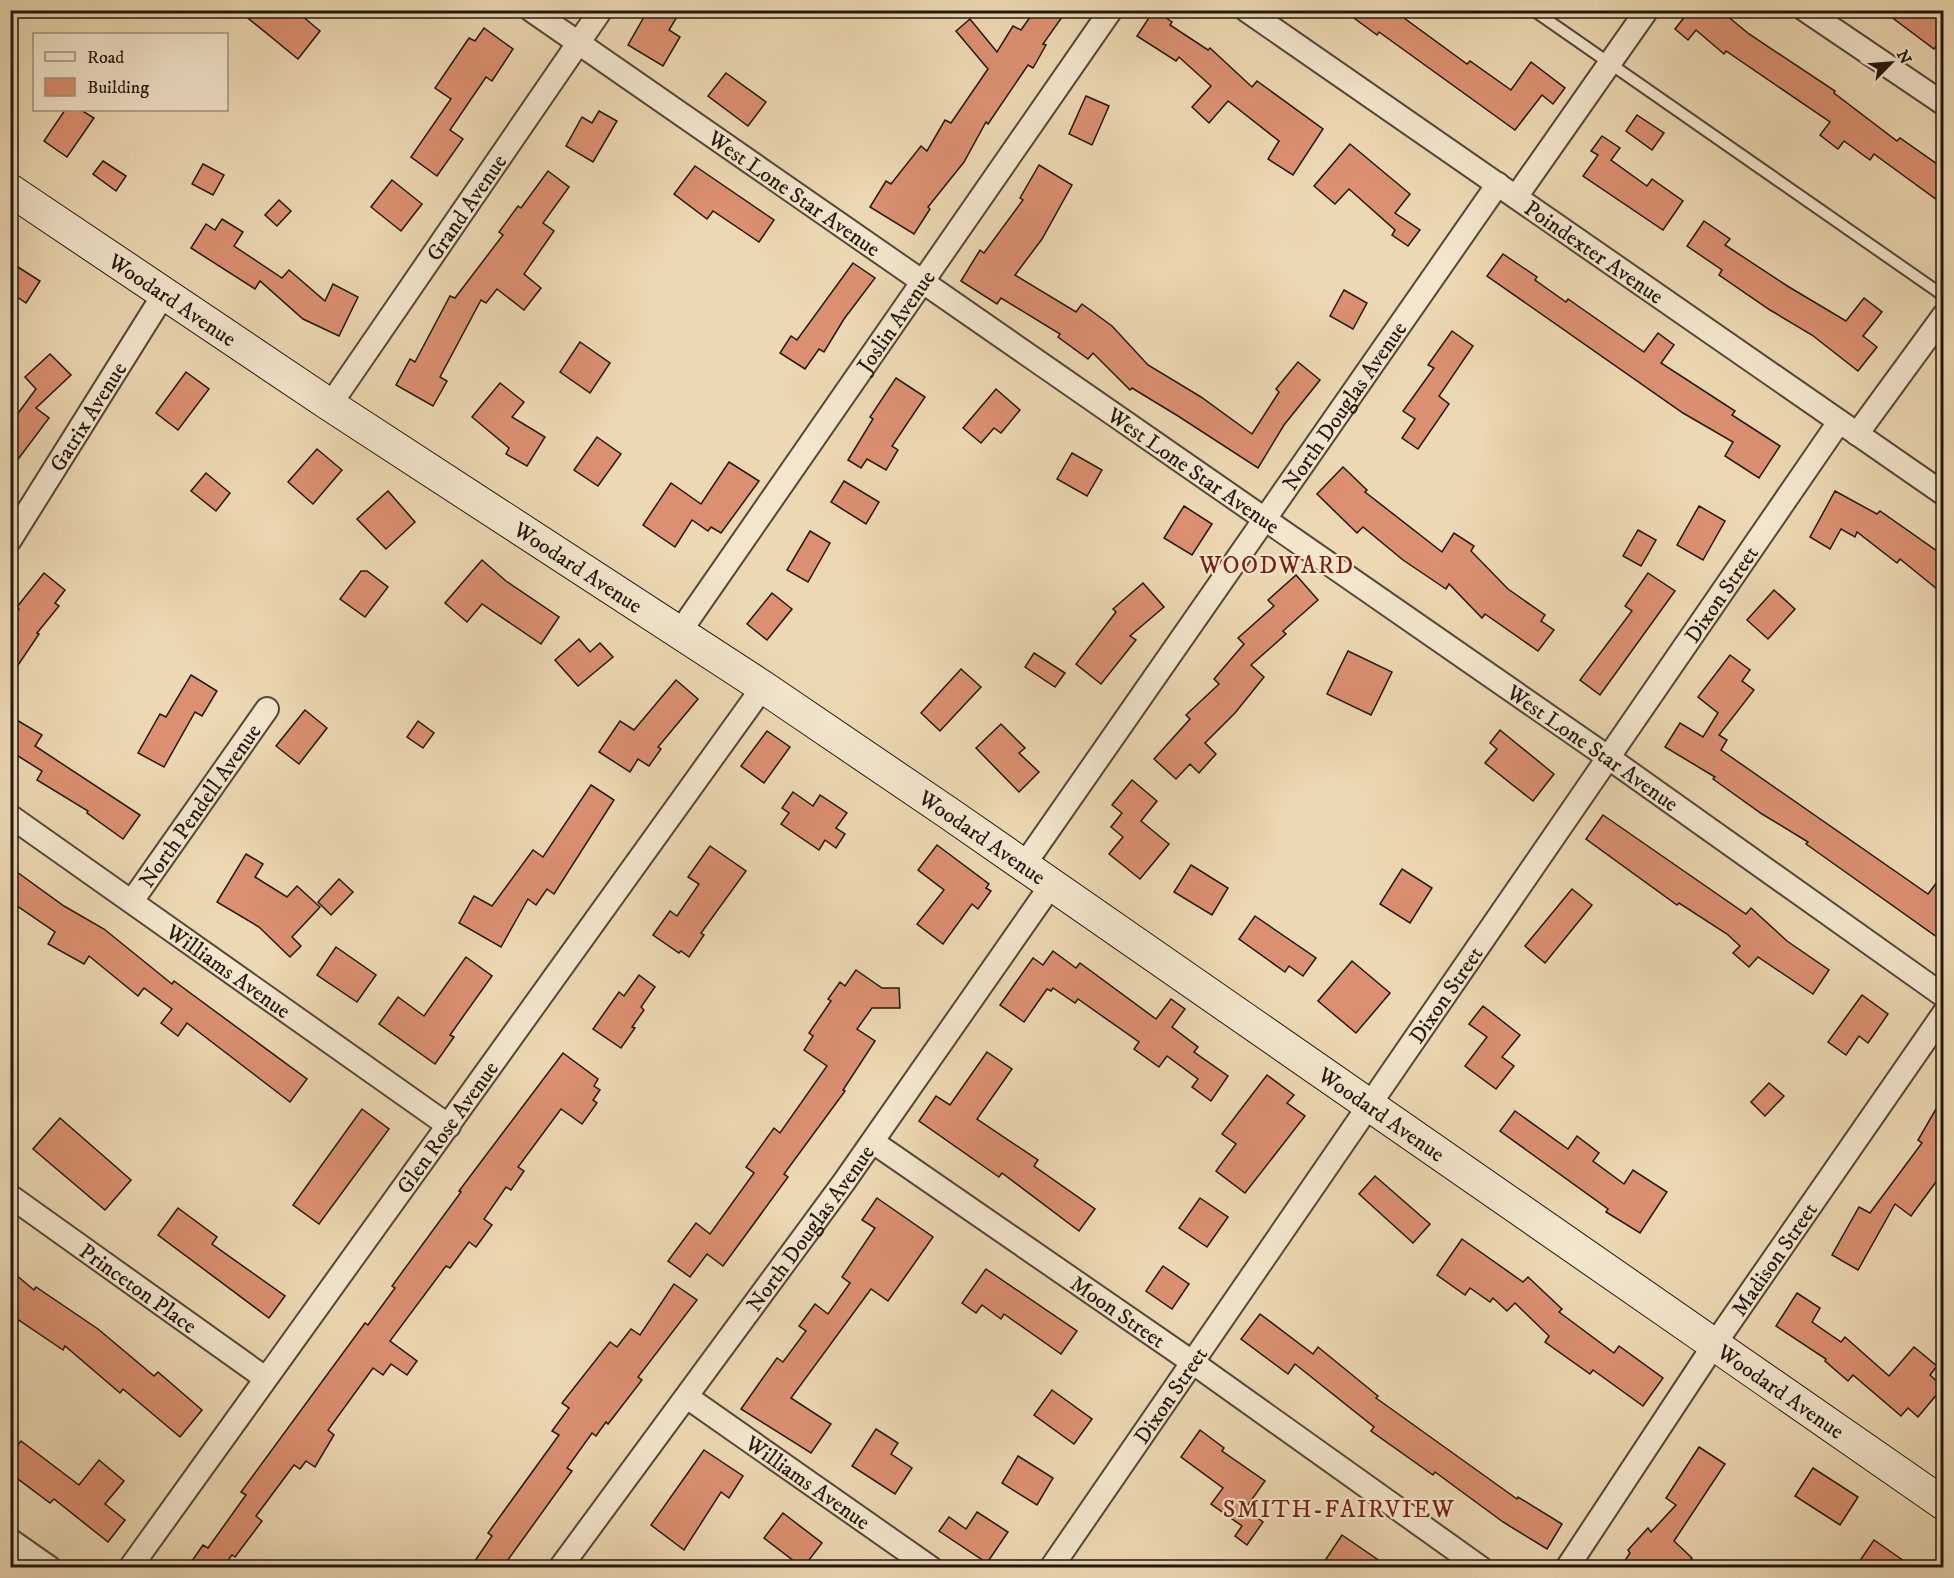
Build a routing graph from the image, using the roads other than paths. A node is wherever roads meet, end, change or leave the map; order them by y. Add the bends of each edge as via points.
1 (531, 10) edge
2 (601, 10) edge
3 (1111, 10) edge
4 (1246, 10) edge
5 (1533, 10) edge
6 (1647, 10) edge
7 (1805, 10) edge
8 (578, 44) junction
9 (1610, 65) junction
10 (1944, 104) edge
11 (1497, 184) junction
12 (10, 190) edge
13 (1516, 197) junction
14 (922, 281) junction
15 (164, 294) junction
16 (1944, 296) edge
17 (1944, 315) edge
18 (330, 405) junction
19 (1848, 428) junction
20 (1944, 494) edge
21 (1266, 518) junction
22 (10, 540) edge
23 (679, 633) junction
24 (763, 687) junction
25 (267, 709) dead end
26 (1609, 758) junction
27 (10, 816) edge
28 (1024, 865) junction
29 (1052, 884) junction
30 (132, 901) junction
31 (1944, 996) edge
32 (1944, 1013) edge
33 (1370, 1106) junction
34 (449, 1126) junction
35 (873, 1142) junction
36 (10, 1196) edge
37 (1714, 1345) junction
38 (1192, 1362) junction
39 (265, 1378) junction
40 (687, 1397) junction
41 (1944, 1504) edge
42 (10, 1540) edge
43 (50, 1568) edge
44 (130, 1568) edge
45 (560, 1568) edge
46 (931, 1568) edge
47 (1052, 1568) edge
48 (1481, 1568) edge
49 (1567, 1568) edge

1 - 8 street, West Lone Star Avenue
2 - 8 street, Grand Avenue
3 - 14 street, Joslin Avenue
4 - 11 street, Poindexter Avenue
5 - 9 lane
6 - 9 street
7 - 10 street
8 - 14 street, West Lone Star Avenue
8 - 18 street, Grand Avenue
9 - 13 street
9 - 16 lane
11 - 13 street, Poindexter Avenue
11 - 21 street, North Douglas Avenue
12 - 15 street, Woodard Avenue
13 - 19 street, Poindexter Avenue
14 - 21 street, West Lone Star Avenue
14 - 23 street, Joslin Avenue
15 - 18 street, Woodard Avenue
15 - 22 street, Gatrix Avenue
17 - 19 street, Dixon Street
18 - 23 street, Woodard Avenue
19 - 20 street, Poindexter Avenue
19 - 26 street, Dixon Street
21 - 26 street, West Lone Star Avenue
21 - 28 street, North Douglas Avenue
23 - 24 street, Woodard Avenue
24 - 28 street, Woodard Avenue
24 - 34 street, Glen Rose Avenue
25 - 30 street, North Pendell Avenue
26 - 31 street, West Lone Star Avenue
26 - 33 street, Dixon Street
27 - 30 street, Williams Avenue
28 - 29 street, Woodard Avenue
29 - 33 street, Woodard Avenue
29 - 35 street, North Douglas Avenue
30 - 34 street, Williams Avenue
32 - 37 street, Madison Street
33 - 37 street, Woodard Avenue
33 - 38 street, Dixon Street
34 - 39 street, Glen Rose Avenue
35 - 38 street, Moon Street
35 - 40 street, North Douglas Avenue
36 - 39 street, Princeton Place
37 - 41 street, Woodard Avenue
37 - 49 street, Madison Street
38 - 47 street, Dixon Street
38 - 48 street, Moon Street
39 - 44 street, Glen Rose Avenue
40 - 45 street, North Douglas Avenue
40 - 46 street, Williams Avenue
42 - 43 street

